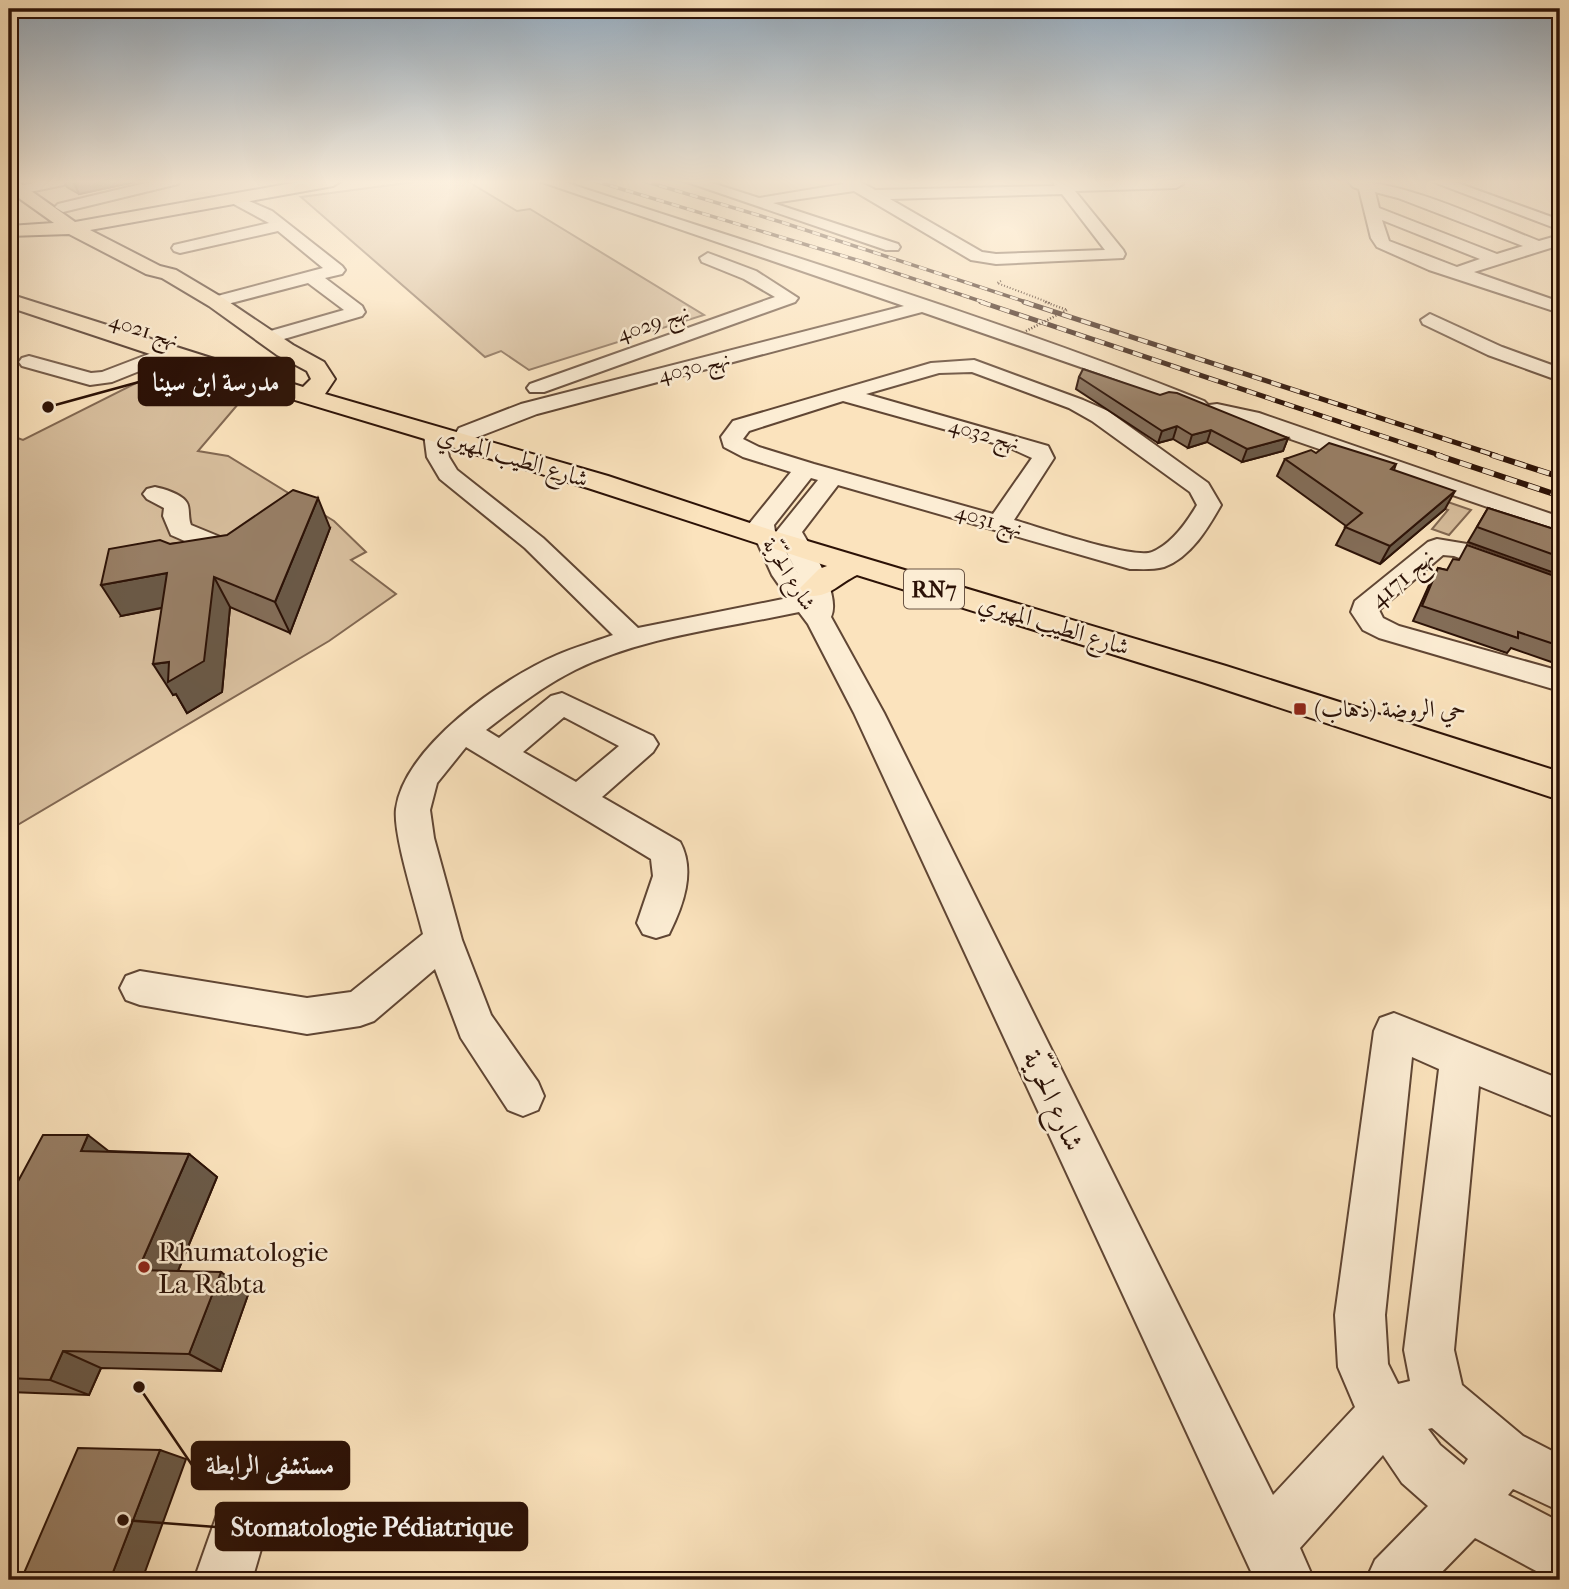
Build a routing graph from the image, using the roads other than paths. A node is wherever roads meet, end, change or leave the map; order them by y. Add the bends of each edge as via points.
1 (129, 255) edge
2 (318, 255) edge
3 (705, 255) edge
4 (766, 255) edge
5 (977, 255) edge
6 (1114, 255) edge
7 (1409, 255) edge
8 (1484, 255) edge
9 (1507, 255) edge
10 (1494, 259) junction
11 (1463, 274) junction
12 (312, 277) junction
13 (841, 280) junction
14 (9, 287) edge
15 (1560, 291) edge
16 (802, 294) junction
17 (1533, 299) junction
18 (9, 300) edge
19 (216, 302) junction
20 (923, 306) junction
21 (1560, 308) edge
22 (1430, 320) dead end
23 (1006, 335) junction
24 (267, 338) junction
25 (170, 352) junction
26 (29, 362) dead end
27 (974, 366) junction
28 (1560, 375) edge
29 (312, 391) junction
30 (844, 396) junction
31 (1213, 401) junction
32 (500, 418) junction
33 (1251, 418) junction
34 (1277, 418) junction
35 (467, 433) junction
36 (435, 434) junction
37 (806, 469) junction
38 (833, 476) junction
39 (155, 494) dead end
40 (1560, 508) edge
41 (1560, 519) edge
42 (1000, 523) junction
43 (1560, 525) edge
44 (1560, 533) edge
45 (778, 535) junction
46 (221, 546) edge
47 (858, 564) junction
48 (1560, 587) edge
49 (814, 604) junction
50 (632, 638) junction
51 (1560, 681) edge
52 (463, 731) junction
53 (500, 753) junction
54 (1560, 764) edge
55 (1560, 786) edge
56 (579, 799) junction
57 (656, 923) dead end
58 (443, 940) junction
59 (140, 988) dead end
60 (1461, 1058) junction
61 (523, 1096) dead end
62 (1560, 1099) edge
63 (1440, 1400) junction
64 (1385, 1413) junction
65 (1504, 1455) junction
66 (1560, 1484) edge
67 (1469, 1504) junction
68 (1560, 1553) edge
69 (1276, 1562) edge
70 (1395, 1580) edge

1 - 19 main road
2 - 12 street via 335,269
3 - 16 street
4 - 13 street
5 - 6 street
7 - 11 street
8 - 10 street
9 - 10 street
10 - 11 street via 1463,269
11 - 17 street
12 - 19 street
12 - 24 street via 356,312
13 - 16 street
13 - 20 street
14 - 29 main road, نهج 4021 / RN7
15 - 17 street
16 - 32 street, نهج 4029 via 529,391 496,409
17 - 21 street
18 - 25 main road, نهج 4021 / RN7
19 - 24 main road
20 - 23 street
20 - 32 street, نهج 4030
22 - 28 street
23 - 27 street
23 - 31 street
24 - 29 main road via 316,366 323,379
25 - 26 street via 105,378 90,379
25 - 29 main road, نهج 4021 / RN7
27 - 30 street, نهج 4031 via 938,367
27 - 42 street, نهج 4031 via 1100,416 1200,488 1209,505 1194,531 1163,557 1142,562
29 - 35 main road, شارع الطيب المهيري / RN7
29 - 36 main road, شارع الطيب المهيري / RN7
30 - 37 street, نهج 4031 via 741,426 732,437 738,447
30 - 42 street, نهج 4032 via 1041,452 1043,458
31 - 33 street
31 - 34 street
32 - 35 street, نهج 4030
33 - 43 street
33 - 44 street via 1388,473
34 - 40 street via 1384,448
34 - 41 street
35 - 45 main road, شارع الطيب المهيري / RN7
36 - 45 main road, شارع الطيب المهيري / RN7
36 - 50 street via 438,457 448,474 534,543
37 - 38 street, نهج 4031
37 - 45 street
38 - 42 street, نهج 4031
38 - 45 street
39 - 46 street via 176,505 180,530
45 - 47 main road, شارع الطيب المهيري / RN7
45 - 49 street, شارع الحرّيّة
45 - 54 main road, شارع الطيب المهيري / RN7 via 1197,652
47 - 49 main road via 830,576
47 - 55 main road, شارع الطيب المهيري / RN7
48 - 51 street, نهج 4171 via 1458,549 1437,547 1365,607 1373,624 1389,632
49 - 50 street
49 - 69 street, شارع الحرّيّة
50 - 52 street via 597,648 533,680
52 - 53 street
52 - 58 street via 421,780 414,810
53 - 56 street
53 - 56 street via 562,703 642,744
56 - 57 street via 668,852 671,876
58 - 59 street via 360,1008 307,1016
58 - 61 street via 475,1025
60 - 62 street
60 - 63 street via 1429,1349
60 - 64 street via 1394,1031 1360,1315 1363,1367
63 - 64 street
63 - 65 street
64 - 67 street via 1421,1464
64 - 69 street
65 - 66 street
65 - 67 street
67 - 68 street
67 - 70 street

